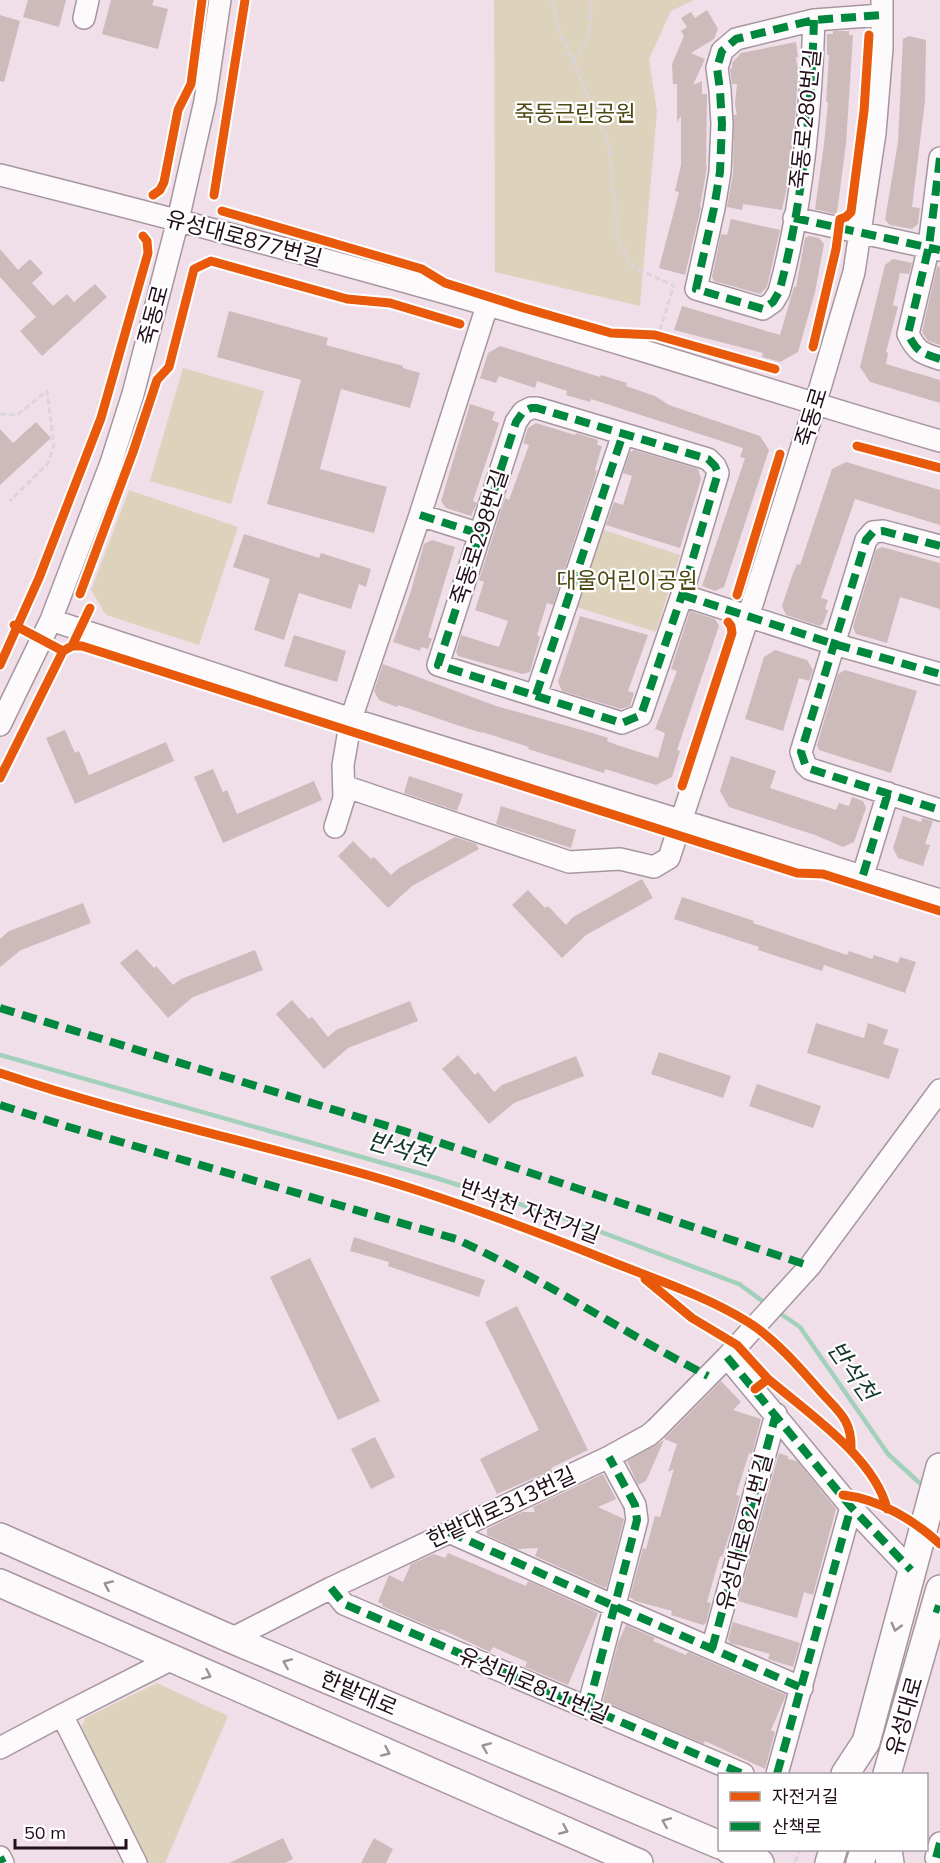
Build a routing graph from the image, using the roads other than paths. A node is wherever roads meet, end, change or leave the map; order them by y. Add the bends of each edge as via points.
1 (220, 0) edge
2 (882, 8) edge
3 (814, 20) junction
4 (940, 158) edge
5 (0, 175) edge
6 (794, 218) junction
7 (178, 220) junction
8 (861, 233) junction
9 (934, 248) edge
10 (487, 306) junction
11 (940, 359) edge
12 (815, 405) junction
13 (622, 434) junction
14 (940, 441) edge
15 (420, 515) junction
16 (480, 534) junction
17 (940, 546) edge
18 (682, 595) junction
19 (748, 617) junction
20 (51, 620) junction
21 (834, 644) junction
22 (940, 674) edge
23 (536, 695) junction
24 (351, 719) junction
25 (0, 725) edge
26 (344, 786) junction
27 (888, 793) junction
28 (940, 810) edge
29 (681, 821) junction
30 (335, 826) dead end
31 (863, 875) junction
32 (940, 900) edge
33 (940, 1090) edge
34 (727, 1357) junction
35 (776, 1414) junction
36 (609, 1457) junction
37 (940, 1467) edge
38 (852, 1507) junction
39 (449, 1532) junction
40 (0, 1537) edge
41 (911, 1570) junction
42 (0, 1582) edge
43 (331, 1588) junction
44 (938, 1600) edge
45 (614, 1606) junction
46 (231, 1640) junction
47 (712, 1649) junction
48 (172, 1659) junction
49 (802, 1688) junction
50 (588, 1708) junction
51 (62, 1714) junction
52 (866, 1742) junction
53 (0, 1748) edge
54 (891, 1767) edge
55 (741, 1773) edge
56 (777, 1773) edge
57 (846, 1773) edge
58 (856, 1773) edge
59 (940, 1843) edge
60 (718, 1844) edge
61 (734, 1851) edge
62 (0, 1857) edge
63 (940, 1859) edge
64 (3, 1863) edge
65 (136, 1863) edge
66 (639, 1863) edge
67 (760, 1863) edge

1 - 7 street, 죽동로 via 206,101
2 - 3 street, 죽동로280번길
2 - 8 street, 죽동로 via 875,133
3 - 6 street, 죽동로280번길 via 812,90
3 - 6 street, 죽동로280번길 via 736,39 722,51 717,68 722,124 720,172 696,289 763,309 773,302
4 - 9 street
5 - 7 street, 유성대로877번길
6 - 8 street, 죽동로280번길
7 - 10 street, 유성대로877번길
7 - 20 street, 죽동로 via 111,463
8 - 9 street, 죽동로280번길
8 - 12 street, 죽동로 via 854,272
9 - 11 street via 908,334 921,353
10 - 12 street, 유성대로877번길 via 656,345
10 - 15 street
12 - 14 street, 유성대로877번길
12 - 19 street, 죽동로
13 - 16 street, 죽동로298번길 via 537,408 523,412 516,422
13 - 18 street, 죽동로298번길 via 708,459 718,473
13 - 23 street
15 - 16 street
15 - 24 street
16 - 23 street, 죽동로298번길 via 438,665
17 - 21 street via 883,531 873,532 866,540
18 - 19 street
18 - 23 street, 죽동로298번길 via 641,715 622,723
19 - 21 street
19 - 29 street, 죽동로
20 - 24 street
20 - 25 street, 죽동로
21 - 22 street
21 - 27 street via 801,756 810,770
24 - 26 street via 343,765
24 - 29 street
26 - 29 street, 죽동로 via 569,862 620,859 651,873 669,858
26 - 30 street
27 - 28 street
27 - 31 street
29 - 31 street
31 - 32 street
33 - 34 street, 한밭대로313번길 via 810,1266
34 - 35 street
34 - 36 street, 한밭대로313번길 via 649,1435
35 - 38 street
35 - 47 street, 유성대로821번길
36 - 39 street, 한밭대로313번길
36 - 45 street via 637,1512
37 - 41 main road
38 - 41 street
38 - 49 street
39 - 43 street, 한밭대로313번길
39 - 45 street
46 -> 40 main road, 한밭대로
41 -> 52 main road, 유성대로
42 - 48 main road, 한밭대로
43 - 46 street, 한밭대로313번길
43 - 50 street, 유성대로811번길 via 344,1604
44 - 54 main road, 유성대로
45 - 47 street
45 - 50 street
60 -> 46 main road, 한밭대로
47 - 49 street
48 - 51 street
48 -> 66 main road, 한밭대로
49 - 56 street
50 - 55 street, 유성대로811번길
51 - 53 street
51 - 65 street
52 - 57 main road
52 - 58 main road, 유성대로
59 - 63 street via 936,1858
61 - 67 main road, 한밭대로
62 - 64 street

